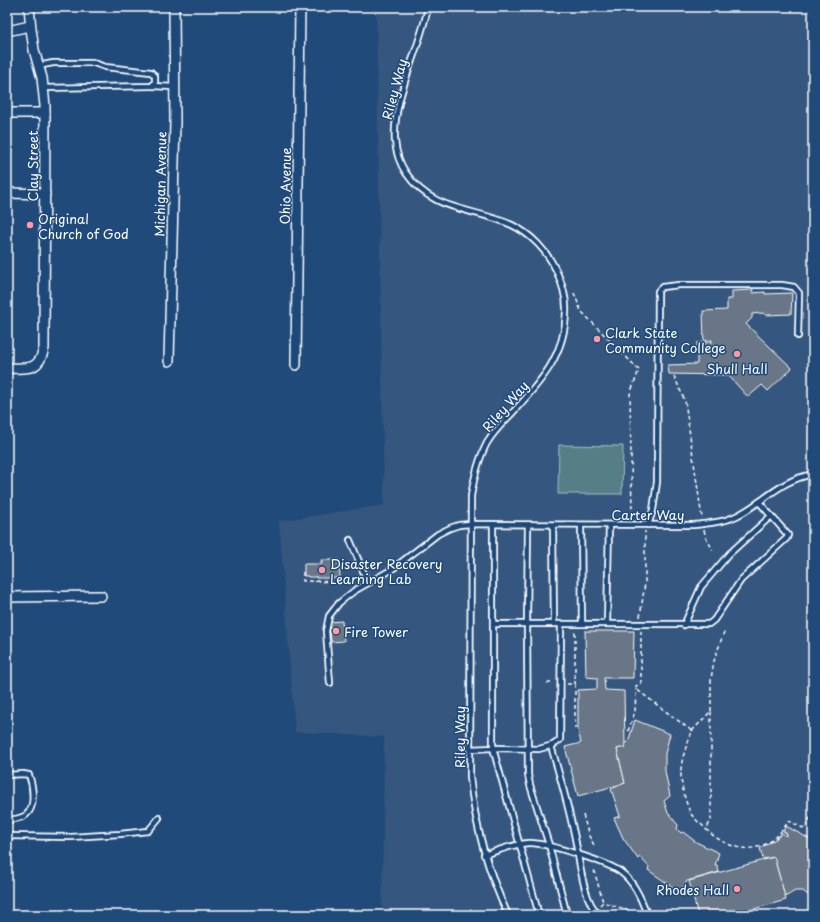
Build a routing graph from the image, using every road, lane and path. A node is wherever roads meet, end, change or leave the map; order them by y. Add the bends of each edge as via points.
1 (29, 7) edge
2 (174, 7) edge
3 (300, 7) edge
4 (428, 7) edge
5 (30, 26) junction
6 (7, 30) edge
7 (38, 66) junction
8 (152, 86) junction
9 (174, 86) junction
10 (43, 88) junction
11 (45, 112) junction
12 (7, 113) edge
13 (7, 193) edge
14 (45, 194) junction
15 (574, 292) dead end
16 (798, 336) dead end
17 (169, 361) dead end
18 (296, 365) dead end
19 (7, 368) edge
20 (674, 376) dead end
21 (813, 474) edge
22 (759, 502) junction
23 (771, 516) junction
24 (470, 524) junction
25 (492, 524) junction
26 (703, 524) junction
27 (528, 525) junction
28 (553, 525) junction
29 (581, 525) junction
30 (609, 525) junction
31 (640, 525) junction
32 (648, 525) junction
33 (350, 540) dead end
34 (714, 550) dead end
35 (302, 572) dead end
36 (365, 576) junction
37 (368, 583) junction
38 (101, 596) dead end
39 (7, 597) edge
40 (493, 624) junction
41 (527, 624) junction
42 (554, 624) junction
43 (561, 624) junction
44 (582, 624) junction
45 (607, 624) junction
46 (640, 625) junction
47 (684, 625) junction
48 (725, 629) dead end
49 (575, 630) dead end
50 (330, 683) dead end
51 (547, 683) dead end
52 (561, 683) junction
53 (575, 684) junction
54 (636, 689) junction
55 (711, 711) junction
56 (575, 729) dead end
57 (628, 731) dead end
58 (692, 731) junction
59 (551, 746) junction
60 (493, 748) junction
61 (470, 749) junction
62 (528, 749) junction
63 (7, 775) edge
64 (813, 812) edge
65 (583, 815) dead end
66 (159, 818) dead end
67 (7, 820) edge
68 (706, 830) junction
69 (7, 836) edge
70 (519, 845) junction
71 (594, 845) dead end
72 (549, 846) junction
73 (484, 855) junction
74 (577, 855) junction
75 (594, 870) dead end
76 (603, 902) junction
77 (594, 911) junction
78 (639, 914) dead end
79 (508, 915) edge
80 (539, 915) edge
81 (567, 915) edge
82 (599, 915) edge
83 (647, 915) edge

1 - 5 street, Clay Street
2 - 9 street, Michigan Avenue
3 - 18 street, Ohio Avenue
4 - 24 lane, Riley Way via 397,112 395,144 403,168 430,198 495,218 527,234 537,242 554,264 565,293 566,327 549,370 497,429 481,455 474,476
5 - 6 street
5 - 7 street, Clay Street
7 - 8 lane via 53,63 94,63 105,67 151,72 155,76
7 - 10 street, Clay Street
8 - 9 lane
8 - 10 lane
9 - 17 street, Michigan Avenue
10 - 11 street, Clay Street
11 - 12 street
11 - 14 street, Clay Street
13 - 14 street
14 - 19 street, Clay Street via 44,348 42,357 35,367
15 - 31 path via 581,311 639,370 630,394 632,518
16 - 32 lane via 799,292 794,287 679,285 662,287 658,291 657,482
20 - 26 path via 685,402
21 - 22 lane, Carter Way via 791,480
22 - 23 lane
22 - 26 lane, Carter Way via 729,519
23 - 47 lane via 730,554 701,587
23 - 47 lane via 788,535 787,538 741,580 714,620 709,624
24 - 25 lane, Carter Way
24 - 37 lane, Carter Way via 459,525 438,534 392,570
24 - 61 lane, Riley Way
25 - 27 lane, Carter Way
25 - 40 lane
26 - 32 lane, Carter Way
26 - 34 path via 706,538
27 - 28 lane, Carter Way
27 - 41 lane
28 - 29 lane, Carter Way
28 - 42 lane
29 - 30 lane, Carter Way
29 - 44 lane
30 - 31 lane, Carter Way
30 - 45 lane
31 - 32 lane, Carter Way
31 - 46 path via 646,530 645,583
33 - 36 lane
35 - 36 path via 302,581 350,582
36 - 37 lane
37 - 50 lane, Carter Way via 339,603 329,616 326,631
38 - 39 street
40 - 41 lane
40 - 60 lane
41 - 42 lane
41 - 62 lane
42 - 43 lane
43 - 44 lane
43 - 52 lane
44 - 45 lane
45 - 46 lane
46 - 47 lane
46 - 54 path via 641,683
48 - 55 path via 714,661
49 - 53 path
51 - 52 path
52 - 53 path
52 - 59 lane via 560,740
53 - 56 path
54 - 57 path via 635,712
54 - 58 path
55 - 58 path
55 - 68 path via 711,820
58 - 68 path via 683,754 683,788 692,815
59 - 62 lane
59 - 74 lane via 574,830
60 - 61 lane
60 - 62 lane
60 - 70 lane
61 - 73 lane, Riley Way via 473,806
62 - 72 lane via 530,785
63 - 67 lane via 29,775 33,793 30,811 25,816
64 - 68 path via 805,829 789,821 777,836 755,848 723,842
65 - 71 path
66 - 69 lane via 148,831 71,837
70 - 72 lane via 530,843
70 - 73 lane
70 - 80 lane
72 - 74 lane
72 - 81 lane
73 - 79 lane, Riley Way
74 - 77 lane
74 - 83 lane via 600,862 622,873 636,889
75 - 76 path
76 - 77 path
76 - 78 path
77 - 82 lane

